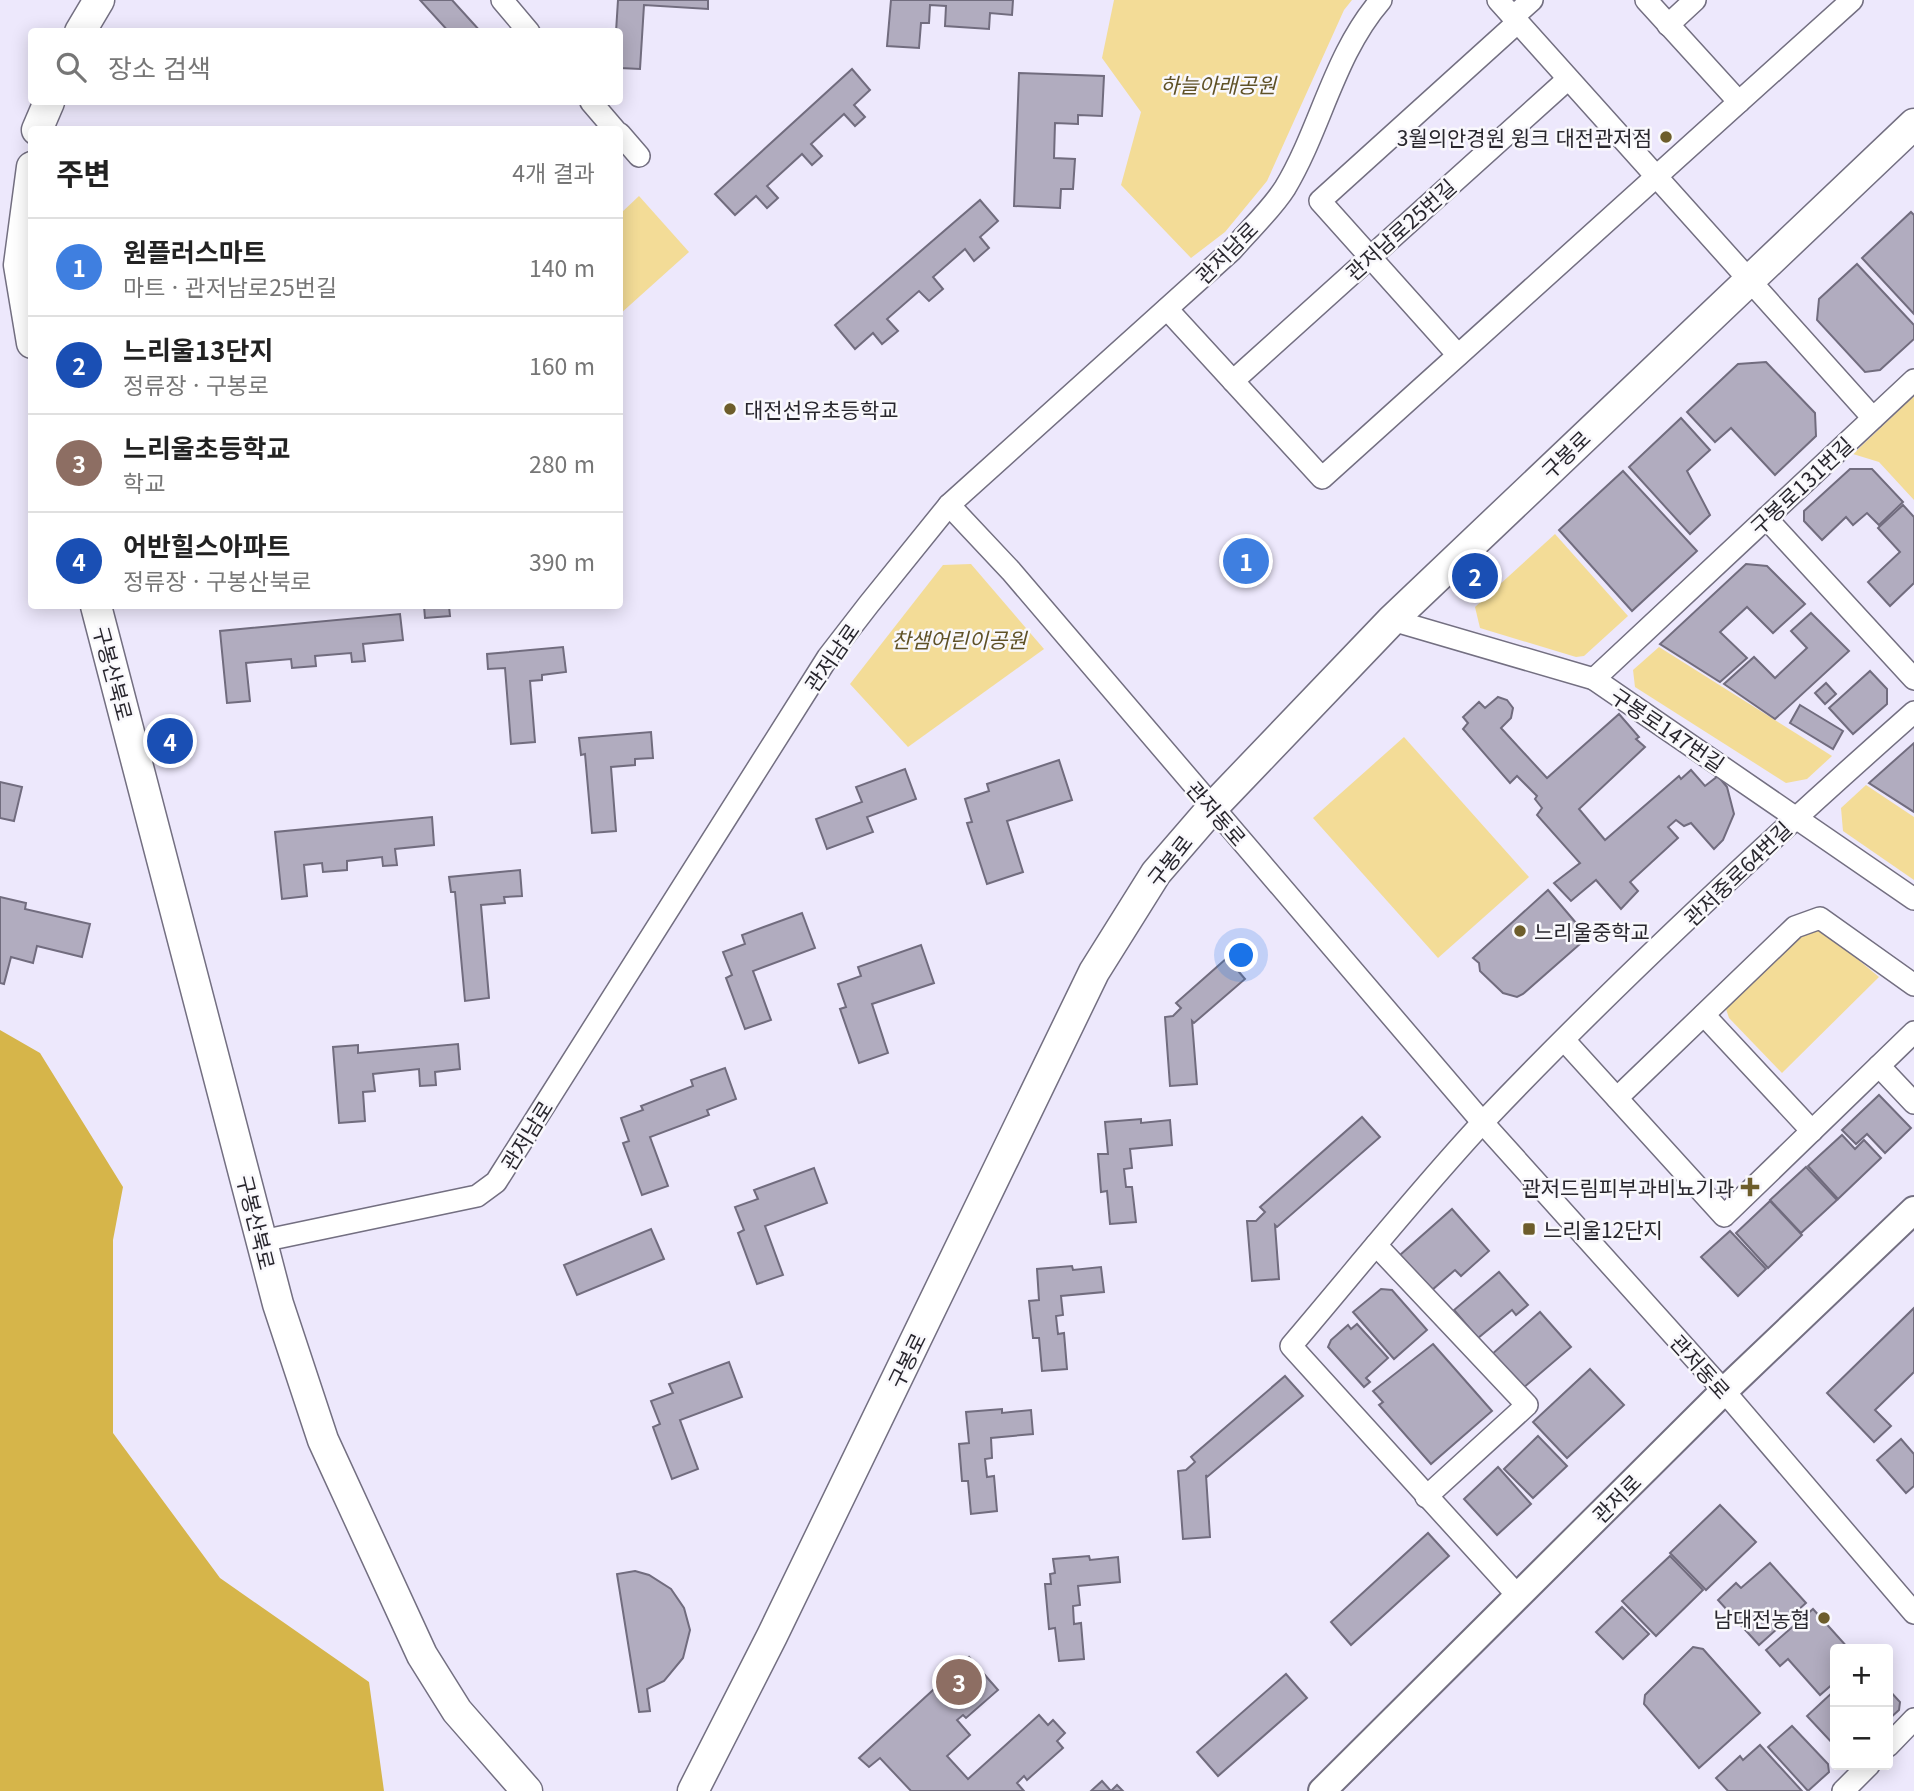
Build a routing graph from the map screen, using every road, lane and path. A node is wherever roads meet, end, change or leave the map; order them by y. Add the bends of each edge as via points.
1 (99, 0) edge
2 (502, 0) edge
3 (1381, 0) edge
4 (1498, 0) edge
5 (1532, 0) edge
6 (1646, 0) edge
7 (1695, 0) edge
8 (1845, 2) edge
9 (1515, 20) junction
10 (1668, 24) junction
11 (82, 28) edge
12 (526, 28) edge
13 (1568, 79) junction
14 (1739, 102) junction
15 (48, 105) edge
16 (594, 105) edge
17 (1914, 124) edge
18 (39, 126) edge
19 (612, 126) edge
20 (623, 137) edge
21 (639, 156) dead end
22 (1655, 177) junction
23 (28, 197) edge
24 (1370, 257) junction
25 (1747, 280) junction
26 (1167, 309) junction
27 (28, 320) edge
28 (1458, 355) junction
29 (1914, 380) edge
30 (1233, 381) junction
31 (1872, 418) junction
32 (949, 505) junction
33 (1766, 518) junction
34 (97, 609) edge
35 (1392, 620) junction
36 (1594, 679) junction
37 (1914, 680) edge
38 (1914, 712) edge
39 (1213, 807) junction
40 (1795, 817) junction
41 (1914, 900) edge
42 (1914, 985) edge
43 (1703, 1015) junction
44 (1914, 1032) edge
45 (1564, 1040) junction
46 (1880, 1066) junction
47 (1617, 1098) junction
48 (1914, 1103) edge
49 (1483, 1123) junction
50 (1812, 1131) junction
51 (1914, 1209) edge
52 (262, 1241) junction
53 (1376, 1245) junction
54 (1724, 1391) junction
55 (1426, 1497) junction
56 (1518, 1596) junction
57 (1914, 1613) edge
58 (1914, 1720) edge
59 (1893, 1741) edge
60 (1865, 1770) edge
61 (527, 1791) edge
62 (693, 1791) edge
63 (1322, 1791) edge
64 (1843, 1791) edge

1 - 11 main road
2 - 12 street
3 - 26 street, 관저남로 via 1341,65 1284,190 1232,250
4 - 9 street
5 - 9 street
6 - 10 street
7 - 10 street
8 - 14 street
9 - 13 street
9 - 24 street via 1320,201
10 - 14 street
13 - 22 street
13 - 24 street, 관저남로25번길
14 - 22 street
15 - 18 main road
16 - 19 street
17 - 25 main road, 구봉로
20 - 21 street
22 - 25 street
22 - 28 street
23 - 27 main road via 19,265
24 - 28 street
24 - 30 street, 관저남로25번길
25 - 31 street
25 - 35 main road, 구봉로
26 - 30 street
26 - 32 street, 관저남로
28 - 30 street via 1322,478
29 - 31 street, 구봉로131번길
31 - 33 street, 구봉로131번길
32 - 39 street, 관저동로
32 - 52 street, 관저남로 via 828,657 496,1182 477,1196
33 - 36 street, 구봉로131번길
33 - 37 street
34 - 52 main road, 구봉산북로
35 - 36 street, 구봉로147번길
35 - 39 main road, 구봉로
36 - 40 street, 구봉로147번길
38 - 40 street, 관저중로64번길
39 - 49 street, 관저동로
39 - 62 main road, 구봉로 via 1156,873 1094,972
40 - 41 street, 구봉로147번길
40 - 45 street, 관저중로64번길
42 - 43 street via 1820,918 1795,927
43 - 47 street
43 - 50 street
44 - 46 street
45 - 47 street
45 - 49 street, 관저중로64번길
46 - 48 street
46 - 50 street
47 - 50 street via 1724,1216
49 - 53 street
49 - 54 street, 관저동로
51 - 54 street, 관저로
52 - 61 main road, 구봉산북로 via 323,1440 422,1655 457,1711
53 - 55 street via 1292,1346
53 - 55 street via 1527,1405
54 - 56 street, 관저로
54 - 57 street, 관저동로
55 - 56 street
56 - 63 street, 관저로
58 - 59 street
60 - 64 street

